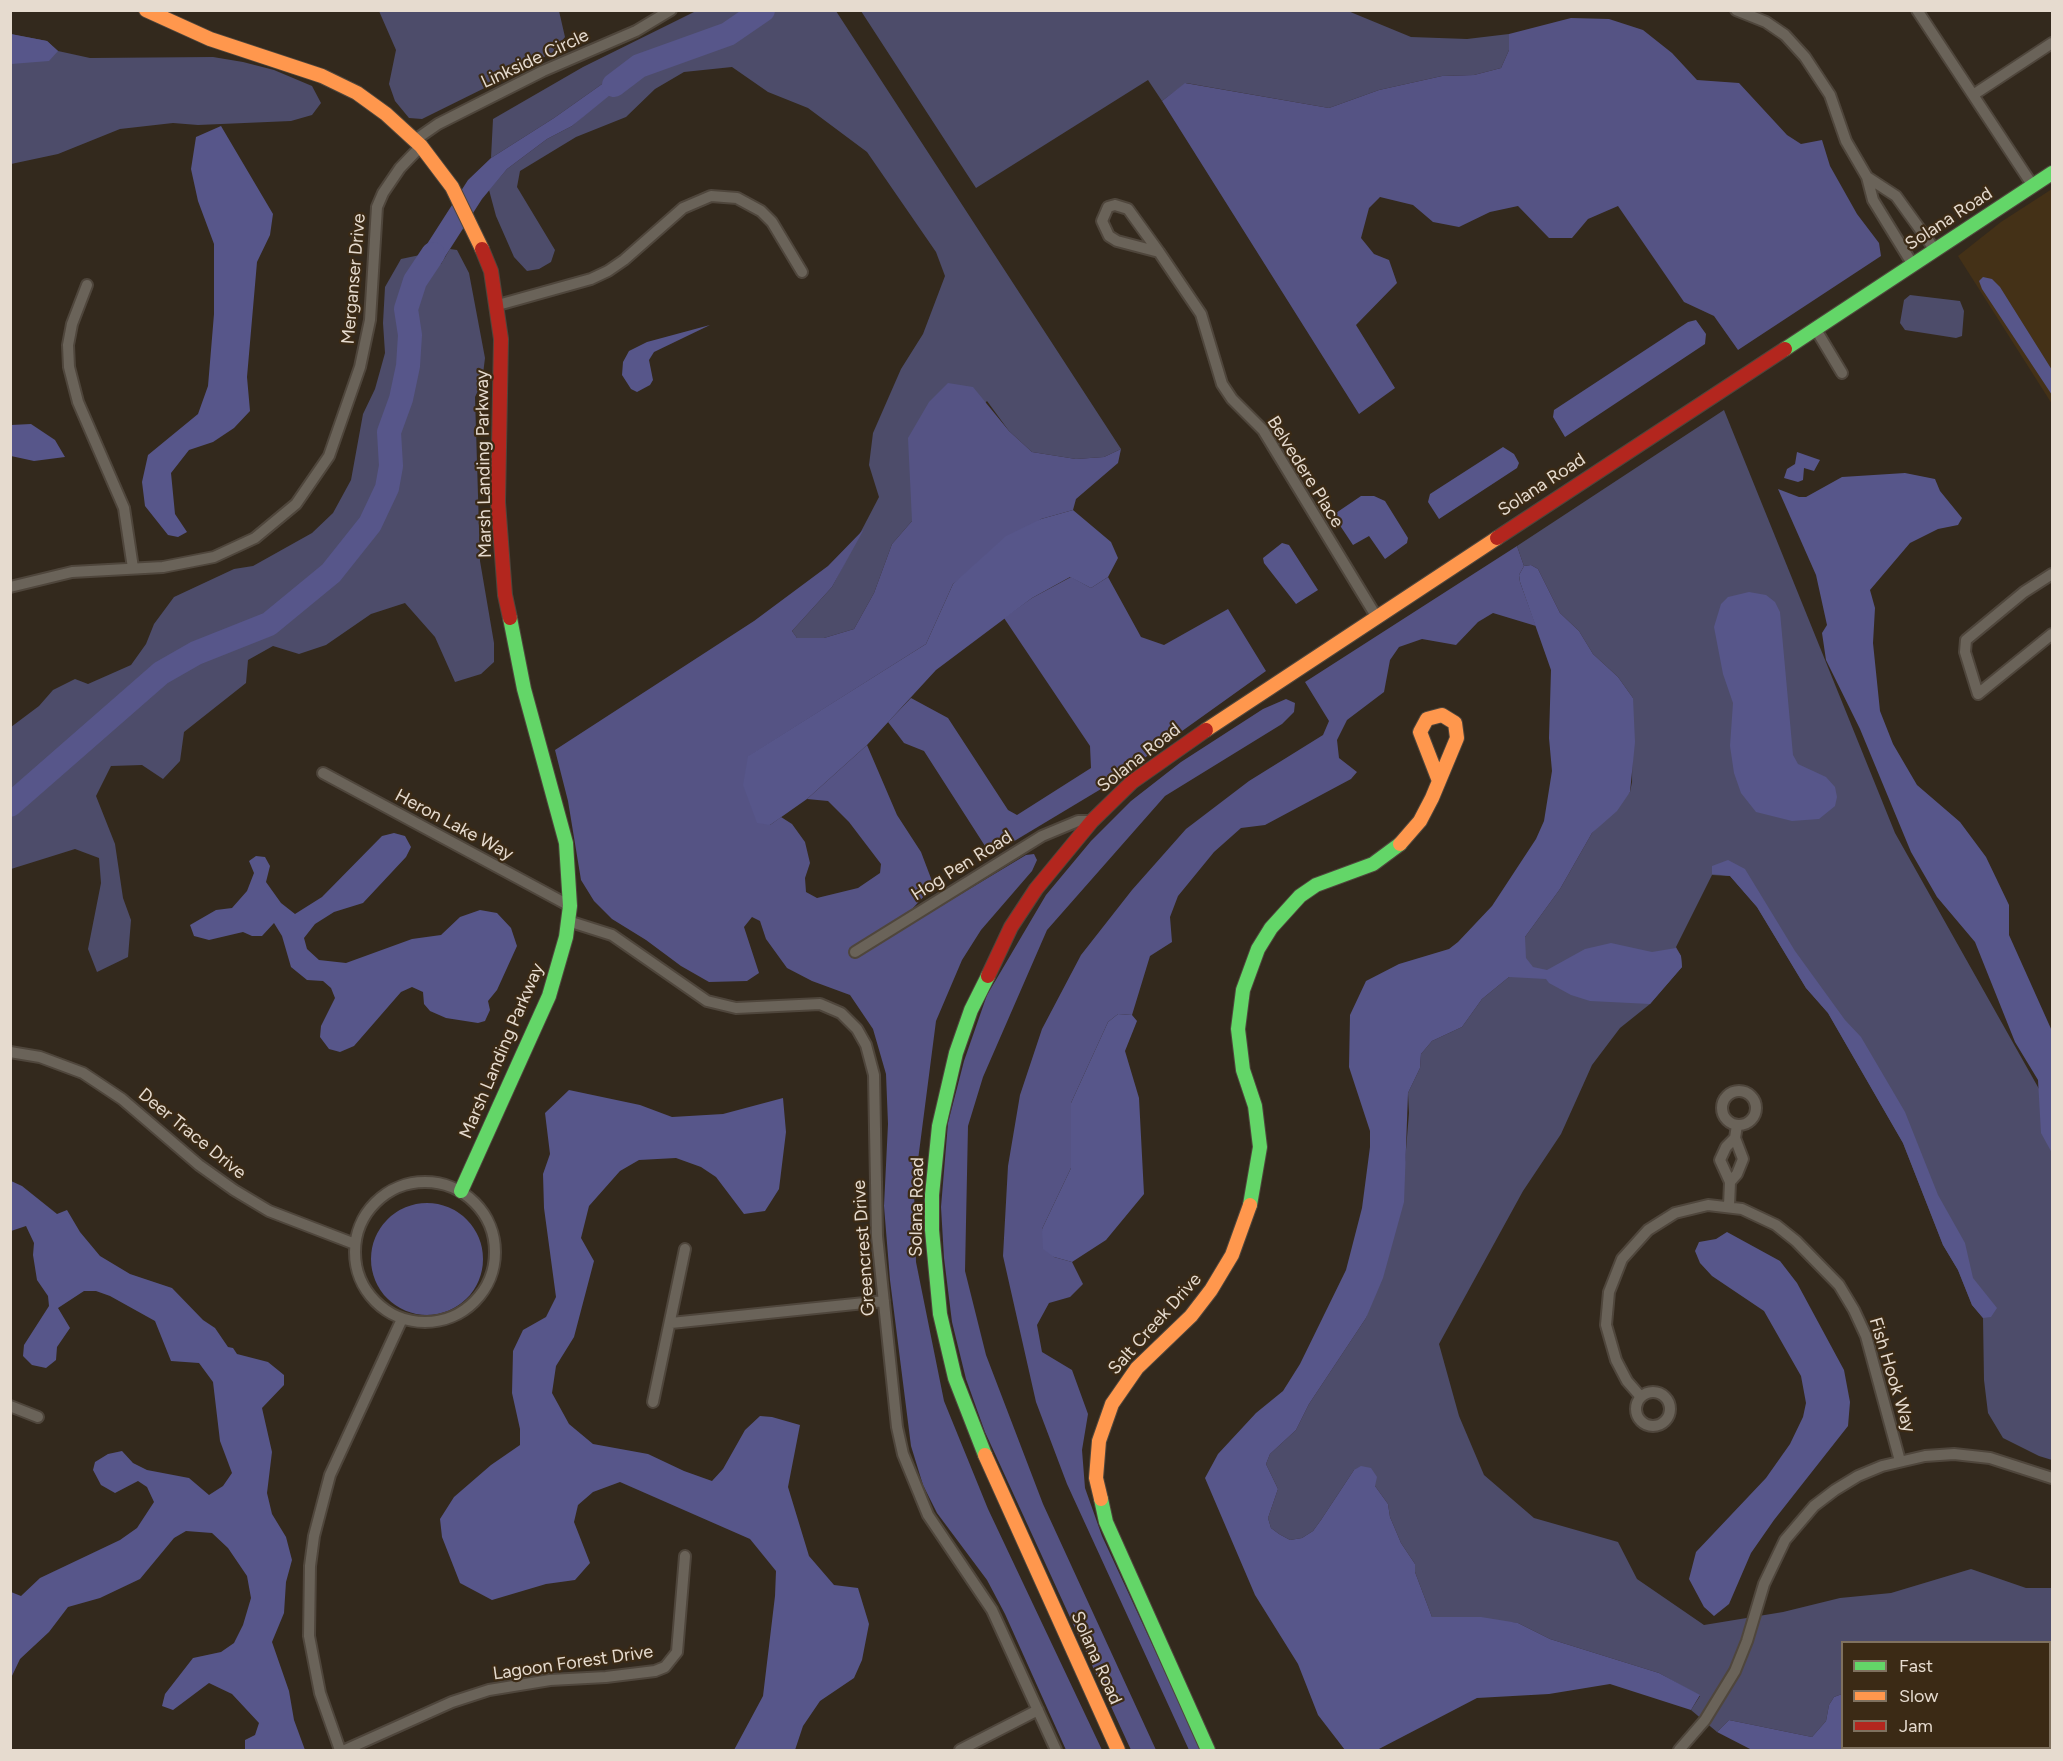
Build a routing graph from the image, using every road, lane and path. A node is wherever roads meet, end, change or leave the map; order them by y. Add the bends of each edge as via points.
1 (146, 10) edge
2 (671, 10) edge
3 (1736, 10) edge
4 (1917, 10) edge
5 (2052, 43) edge
6 (1973, 95) junction
7 (418, 143) junction
8 (2052, 173) edge
9 (1867, 177) junction
10 (2033, 186) junction
11 (1935, 250) junction
12 (1159, 252) junction
13 (1913, 265) junction
14 (802, 272) dead end
15 (87, 285) dead end
16 (498, 305) junction
17 (1815, 328) junction
18 (1842, 373) dead end
19 (133, 568) junction
20 (2052, 574) edge
21 (10, 587) edge
22 (1376, 616) junction
23 (2052, 634) edge
24 (323, 773) dead end
25 (1438, 781) dead end
26 (1092, 821) junction
27 (570, 906) junction
28 (568, 921) junction
29 (855, 952) dead end
30 (10, 1052) edge
31 (1737, 1125) dead end
32 (1735, 1138) junction
33 (1730, 1182) junction
34 (461, 1191) junction
35 (1729, 1206) junction
36 (355, 1244) junction
37 (685, 1249) dead end
38 (884, 1301) junction
39 (402, 1319) junction
40 (671, 1323) junction
41 (1641, 1397) dead end
42 (653, 1401) dead end
43 (10, 1406) edge
44 (38, 1417) dead end
45 (1900, 1461) junction
46 (2052, 1478) edge
47 (685, 1556) dead end
48 (1038, 1710) junction
49 (340, 1750) edge
50 (345, 1750) edge
51 (960, 1750) edge
52 (1056, 1750) edge
53 (1118, 1750) edge
54 (1208, 1750) edge
55 (1679, 1750) edge

1 - 7 street, Marsh Landing Parkway via 210,39 322,76 357,93
2 - 7 street, Linkside Circle via 636,31 438,123
3 - 9 street via 1785,34 1805,57 1830,95 1846,141
4 - 6 street
5 - 6 street
6 - 10 street
7 - 16 street, Marsh Landing Parkway via 452,187 473,227 491,271
7 - 19 street, Merganser Drive via 377,207 367,340 337,438 320,473 273,526 233,550 194,563
8 - 10 street, Solana Road
9 - 11 street via 1896,196
9 - 13 street via 1873,200
10 - 11 street, Solana Road
11 - 13 street, Solana Road
12 - 12 street, Belvedere Place via 1128,209 1115,205 1103,214 1109,236
12 - 22 street, Belvedere Place via 1201,314 1222,384 1263,430
13 - 17 street, Solana Road
14 - 16 street via 761,211 737,198 711,196 683,207 608,271
15 - 19 street via 72,324 69,367 78,402 124,508
16 - 27 street, Marsh Landing Parkway via 498,502 505,595 524,689 566,843
17 - 18 street
17 - 22 street, Solana Road
19 - 21 street, Merganser Drive via 72,572
20 - 23 street via 1966,640 1965,652 1978,694
22 - 26 street, Solana Road via 1164,757
24 - 27 street, Heron Lake Way
25 - 54 street, Salt Creek Drive via 1420,822 1405,840 1373,864 1316,885 1300,896 1258,949 1243,990 1238,1029 1260,1147 1245,1223 1211,1290 1122,1387 1099,1441 1096,1478 1106,1522
26 - 29 street, Hog Pen Road via 1078,821 1042,836
26 - 53 street, Solana Road via 1036,889 1011,927 971,1010 956,1053 939,1126 932,1184 932,1230 940,1314 965,1410
27 - 28 street, Marsh Landing Parkway
28 - 34 street, Marsh Landing Parkway via 549,996
28 - 38 street, Greencrest Drive via 612,935 707,1001 736,1008 820,1004 841,1013 857,1029 874,1075 875,1212
30 - 36 street, Deer Trace Drive via 40,1057 83,1073 122,1099 234,1190 269,1211
31 - 32 street
32 - 33 street via 1743,1159
32 - 33 street via 1720,1160
33 - 35 street
34 - 36 street via 425,1182 396,1187 368,1210
34 - 39 street via 476,1203 491,1228 495,1245 491,1277 484,1291 462,1312 434,1322
35 - 41 street, Fish Hook Way via 1690,1208 1661,1221 1636,1241 1616,1272 1606,1305 1610,1343 1627,1381
35 - 45 street, Fish Hook Way via 1776,1225 1839,1285 1866,1336
36 - 39 street via 356,1268 368,1293 389,1313
37 - 40 street
38 - 40 street
38 - 48 street, Greencrest Drive via 897,1427 915,1488 928,1515 992,1610
39 - 49 street via 330,1475 314,1536 309,1636 320,1693
40 - 42 street
43 - 44 street
45 - 46 street via 1972,1455
45 - 55 street via 1858,1476 1835,1490 1814,1506 1785,1540 1764,1584 1735,1671 1705,1720
47 - 50 street, Lagoon Forest Drive via 677,1652 665,1667 489,1690 452,1702
48 - 51 street
48 - 52 street, Greencrest Drive

